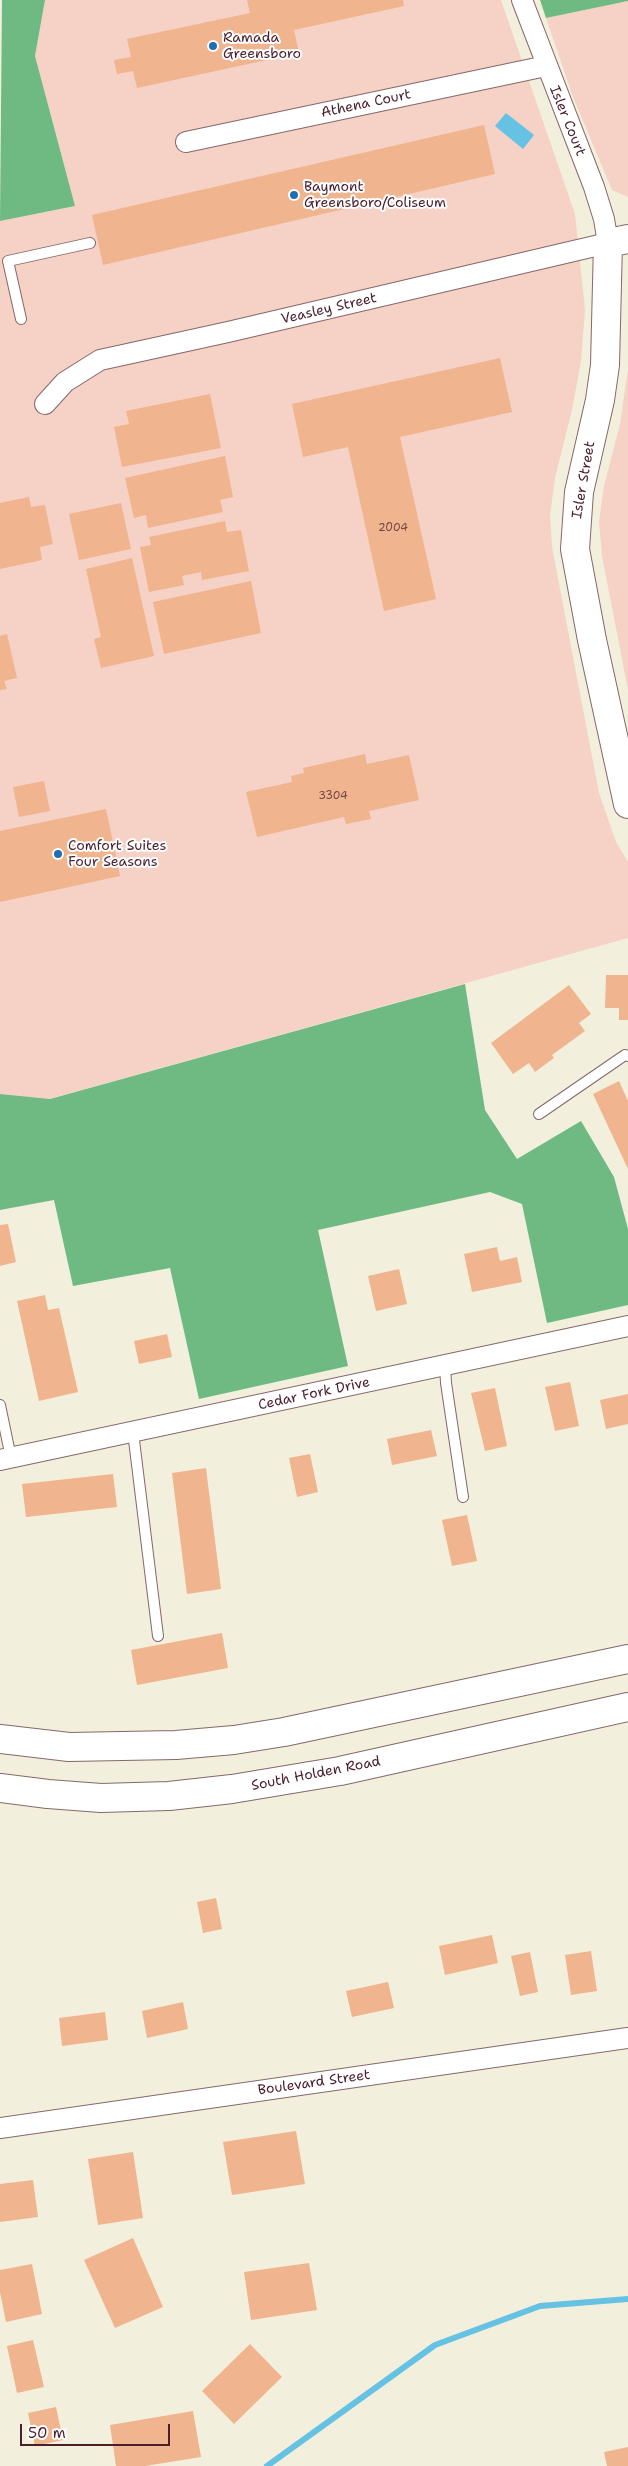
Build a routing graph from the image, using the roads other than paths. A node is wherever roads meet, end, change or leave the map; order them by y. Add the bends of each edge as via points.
1 (522, 0) edge
2 (546, 66) junction
3 (186, 142) dead end
4 (618, 241) edge
5 (90, 243) dead end
6 (21, 319) dead end
7 (45, 404) dead end
8 (628, 804) edge
9 (628, 1056) edge
10 (539, 1114) dead end
11 (628, 1326) edge
12 (446, 1366) junction
13 (0, 1405) edge
14 (133, 1432) junction
15 (6, 1459) edge
16 (463, 1497) dead end
17 (158, 1636) dead end
18 (628, 1659) edge
19 (628, 1707) edge
20 (0, 1739) edge
21 (0, 1788) edge
22 (628, 2038) edge
23 (0, 2128) edge

1 - 2 street, Isler Court
2 - 3 street, Athena Court
2 - 4 street, Isler Court via 604,219
4 - 7 street, Veasley Street via 100,360 65,382
4 - 8 main road, Isler Street via 605,365 579,492 575,548
5 - 6 lane via 8,261
9 - 10 lane
11 - 12 street, Cedar Fork Drive
12 - 14 street, Cedar Fork Drive
12 - 16 lane
13 - 15 lane
14 - 15 street, Cedar Fork Drive
14 - 17 lane
18 - 20 main road via 234,1740 176,1745 69,1747
19 - 21 main road, South Holden Road via 340,1771 232,1789 169,1796 101,1798
22 - 23 street, Boulevard Street

